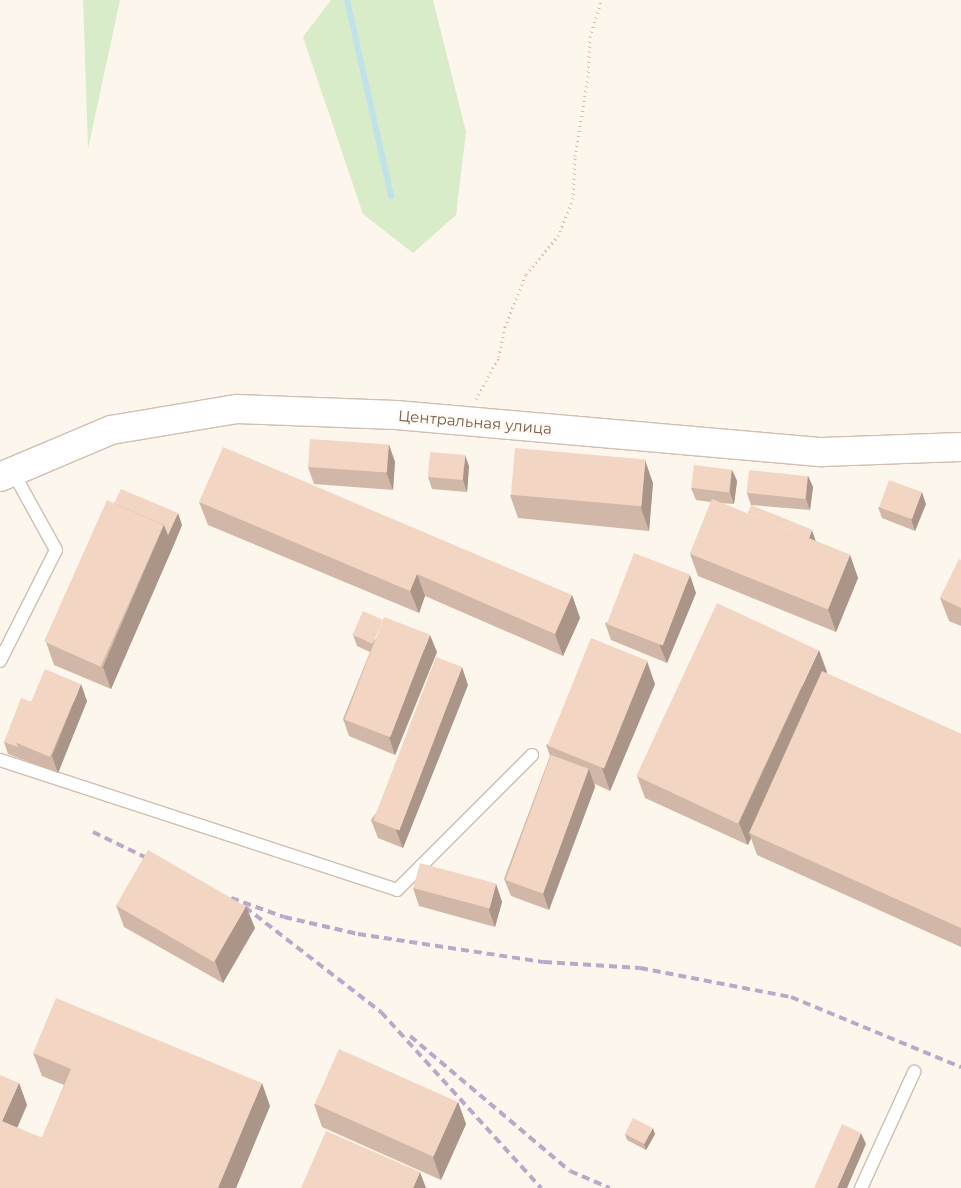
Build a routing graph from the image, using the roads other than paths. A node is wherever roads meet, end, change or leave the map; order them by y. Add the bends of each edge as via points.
1 (961, 448) edge
2 (6, 474) edge
3 (0, 661) edge
4 (532, 755) dead end
5 (0, 760) edge
6 (914, 1072) dead end
7 (861, 1188) edge

1 - 2 street, Центральная улица via 822,452 459,421 237,409 110,430
2 - 3 lane via 56,550
4 - 5 lane via 397,890
6 - 7 lane

